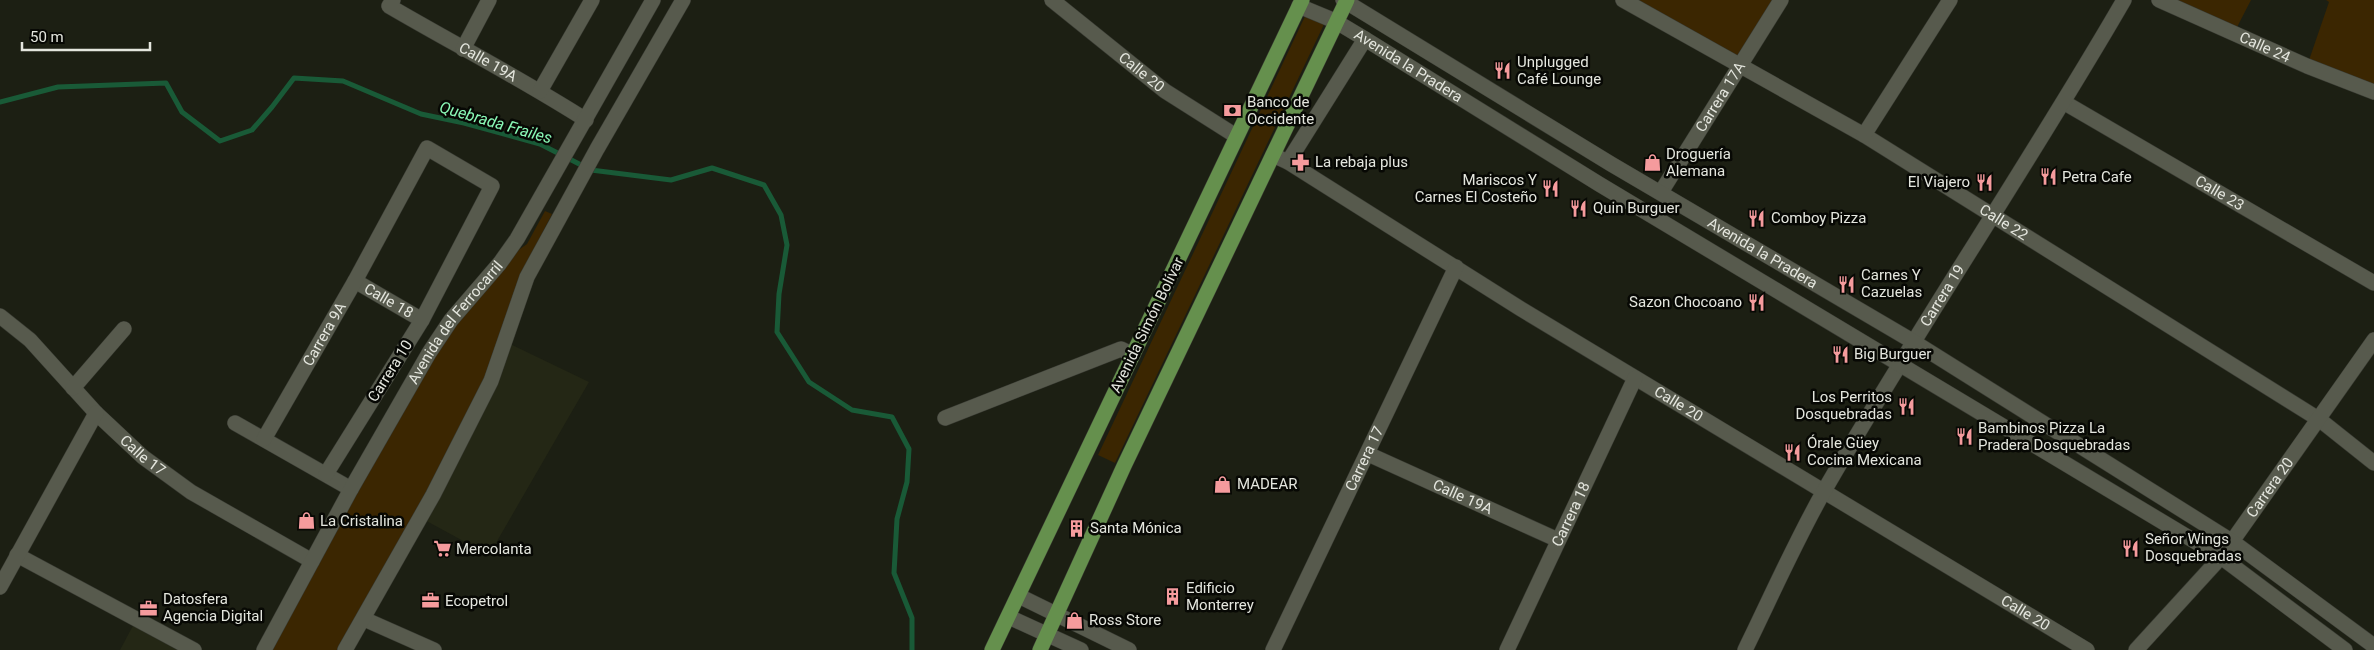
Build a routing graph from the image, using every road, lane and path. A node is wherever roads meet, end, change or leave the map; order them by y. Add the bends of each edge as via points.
1 (489, 0) edge
2 (592, 0) edge
3 (653, 0) edge
4 (683, 0) edge
5 (1052, 0) edge
6 (1346, 0) edge
7 (1623, 0) edge
8 (1782, 0) edge
9 (1950, 0) edge
10 (2124, 0) edge
11 (2159, 0) edge
12 (391, 3) edge
13 (1301, 3) edge
14 (1335, 21) junction
15 (1366, 39) junction
16 (463, 50) junction
17 (1741, 68) junction
18 (540, 91) junction
19 (2374, 92) edge
20 (2065, 103) junction
21 (586, 120) junction
22 (1864, 135) junction
23 (1236, 136) junction
24 (1273, 155) junction
25 (1288, 162) junction
26 (492, 186) joint
27 (1660, 192) junction
28 (1993, 217) junction
29 (1456, 267) junction
30 (355, 281) junction
31 (2374, 283) edge
32 (0, 316) edge
33 (422, 320) junction
34 (124, 329) dead end
35 (2374, 340) edge
36 (1914, 342) junction
37 (1132, 355) junction
38 (1900, 364) junction
39 (1635, 378) junction
40 (73, 388) junction
41 (96, 412) junction
42 (945, 418) dead end
43 (2320, 420) junction
44 (235, 423) dead end
45 (264, 439) junction
46 (1368, 454) junction
47 (2374, 462) edge
48 (326, 474) junction
49 (351, 489) junction
50 (1823, 492) junction
51 (1558, 540) junction
52 (2233, 542) junction
53 (17, 555) junction
54 (2221, 558) junction
55 (312, 561) junction
56 (0, 587) edge
57 (1019, 596) junction
58 (1056, 615) junction
59 (1009, 617) junction
60 (364, 619) junction
61 (1047, 634) junction
62 (2374, 646) edge
63 (194, 650) edge
64 (264, 650) edge
65 (345, 650) edge
66 (434, 650) edge
67 (992, 650) edge
68 (1040, 650) edge
69 (1080, 650) edge
70 (1129, 650) edge
71 (1273, 650) edge
72 (1507, 650) edge
73 (1745, 650) edge
74 (2087, 650) edge
75 (2136, 650) edge
76 (2345, 650) edge

1 - 16 street
2 - 18 street
3 - 21 street, Avenida del Ferrocarril
4 - 60 street, Avenida del Ferrocarril via 527,277 490,381 434,495
5 - 23 street, Calle 20 via 1165,91
6 - 14 main road
6 - 27 street, Avenida la Pradera
7 - 17 street, Calle 22
8 - 17 street, Carrera 17A
9 - 22 street
10 - 20 street, Carrera 19
11 - 19 street, Calle 24 via 2306,66
12 - 16 street, Calle 19A
13 - 14 street, Avenida la Pradera
13 - 23 main road, Avenida Simón Bolívar
14 - 15 street, Avenida la Pradera
14 - 24 main road
15 - 25 street
15 - 38 street, Avenida la Pradera via 1599,184
16 - 18 street, Calle 19A
17 - 22 street, Calle 22
17 - 27 street, Carrera 17A
18 - 21 street, Calle 19A
20 - 28 street, Carrera 19
20 - 31 street, Calle 23
21 - 49 street, Avenida del Ferrocarril via 500,263 451,320 435,345
22 - 28 street, Calle 22
23 - 37 main road, Avenida Simón Bolívar
24 - 25 street, Calle 20
24 - 58 main road
25 - 29 street, Calle 20
26 - 30 street, Carrera 9A via 428,148
26 - 33 street, Carrera 10
27 - 36 street, Avenida la Pradera
28 - 36 street, Carrera 19
28 - 43 street, Calle 22
29 - 39 street, Calle 20
29 - 46 street, Carrera 17
30 - 33 street, Calle 18
30 - 45 street, Carrera 9A
32 - 40 street, Calle 17 via 30,340
33 - 48 street, Carrera 10
34 - 40 street
35 - 43 street, Carrera 20
36 - 38 street, Carrera 19
36 - 52 street, Avenida la Pradera
37 - 42 street via 1122,348
37 - 57 main road, Avenida Simón Bolívar
38 - 50 street, Carrera 19
38 - 54 street, Avenida la Pradera
39 - 50 street, Calle 20
39 - 51 street, Carrera 18
40 - 41 street, Calle 17
41 - 53 street
41 - 55 street, Calle 17 via 143,457 191,492
43 - 47 street, Calle 22
43 - 52 street, Carrera 20
44 - 45 street
45 - 48 street
46 - 51 street, Calle 19A
46 - 71 street, Carrera 17
48 - 49 street
49 - 55 street, Avenida del Ferrocarril
50 - 73 street, Carrera 19
50 - 74 street, Calle 20
51 - 72 street, Carrera 18
52 - 54 street, Carrera 20
52 - 62 street, Avenida la Pradera
53 - 56 street
53 - 63 street
54 - 75 street, Carrera 20
54 - 76 street, Avenida la Pradera
55 - 64 street, Avenida del Ferrocarril
57 - 58 street
57 - 59 main road, Avenida Simón Bolívar
58 - 61 main road
58 - 70 street
59 - 61 street
59 - 67 main road, Avenida Simón Bolívar
60 - 65 street, Avenida del Ferrocarril
60 - 66 street
61 - 68 main road
61 - 69 street

